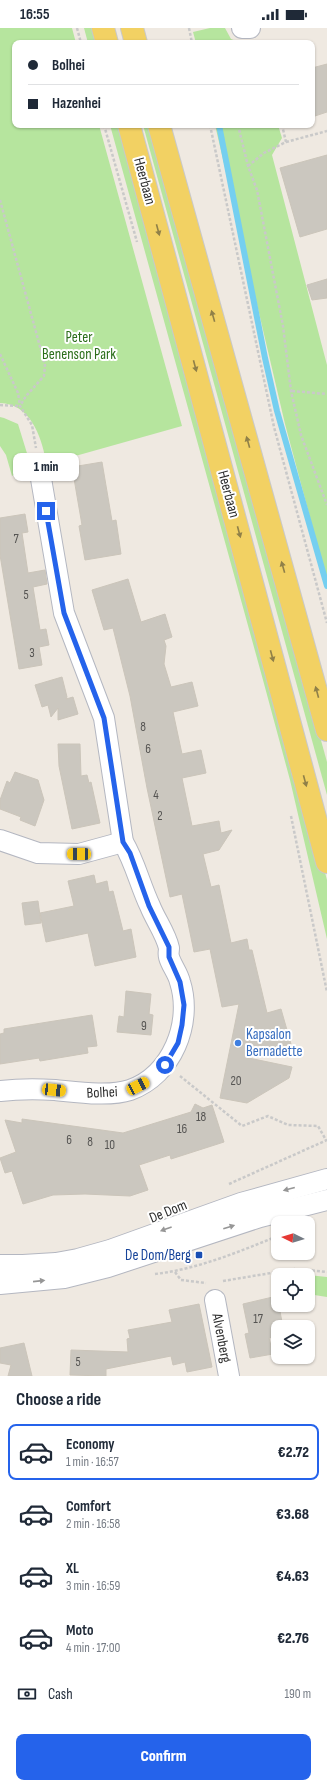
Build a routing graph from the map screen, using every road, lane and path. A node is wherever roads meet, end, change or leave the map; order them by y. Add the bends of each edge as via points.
1 (77, 28) edge
2 (103, 28) edge
3 (132, 28) edge
4 (189, 28) edge
5 (242, 28) edge
6 (250, 28) edge
7 (80, 40) edge
8 (106, 40) edge
9 (135, 40) edge
10 (191, 40) edge
11 (130, 128) edge
12 (160, 128) edge
13 (211, 128) edge
14 (239, 128) edge
15 (283, 128) edge
16 (327, 131) edge
17 (286, 142) junction
18 (248, 166) junction
19 (0, 200) edge
20 (0, 354) edge
21 (291, 391) junction
22 (327, 394) edge
23 (0, 405) edge
24 (20, 406) junction
25 (39, 467) joint
26 (327, 505) edge
27 (327, 623) edge
28 (327, 730) edge
29 (0, 840) edge
30 (123, 842) junction
31 (327, 862) edge
32 (165, 1065) junction
33 (0, 1091) edge
34 (327, 1140) edge
35 (327, 1179) edge
36 (228, 1185) dead end
37 (327, 1200) edge
38 (271, 1239) edge
39 (0, 1264) edge
40 (327, 1272) edge
41 (0, 1284) edge
42 (215, 1288) junction
43 (230, 1376) edge

1 - 7 path
2 - 8 main road
3 - 9 main road
4 - 10 path
5 - 6 street
11 -> 31 main road, Heerbaan
28 -> 12 main road, Heerbaan
13 - 27 path via 274,427
14 - 18 path
15 - 17 path
16 - 17 path
17 - 18 path via 264,153
18 - 21 path via 257,190 267,242 283,326
19 - 24 path via 45,365 44,376
20 - 24 path via 18,393
21 - 22 path
21 - 26 path via 300,435
23 - 24 path
24 - 25 path via 32,425
25 - 30 street, Bolhei via 64,613 104,718
29 - 30 street via 38,853 66,854 79,854
30 - 32 street, Bolhei via 169,947 169,957 180,982 184,1005 182,1025 178,1043
32 - 33 street, Bolhei via 147,1081 130,1090 91,1094 54,1090
32 - 34 path via 242,1126 268,1116 288,1125 318,1126
34 - 36 path
35 -> 39 street, De Dom via 241,1202 110,1250 56,1263
41 -> 37 street via 64,1278 260,1217
38 - 42 path via 234,1254 175,1272 181,1280
40 - 42 path via 295,1269
42 - 43 street, Alvenberg

